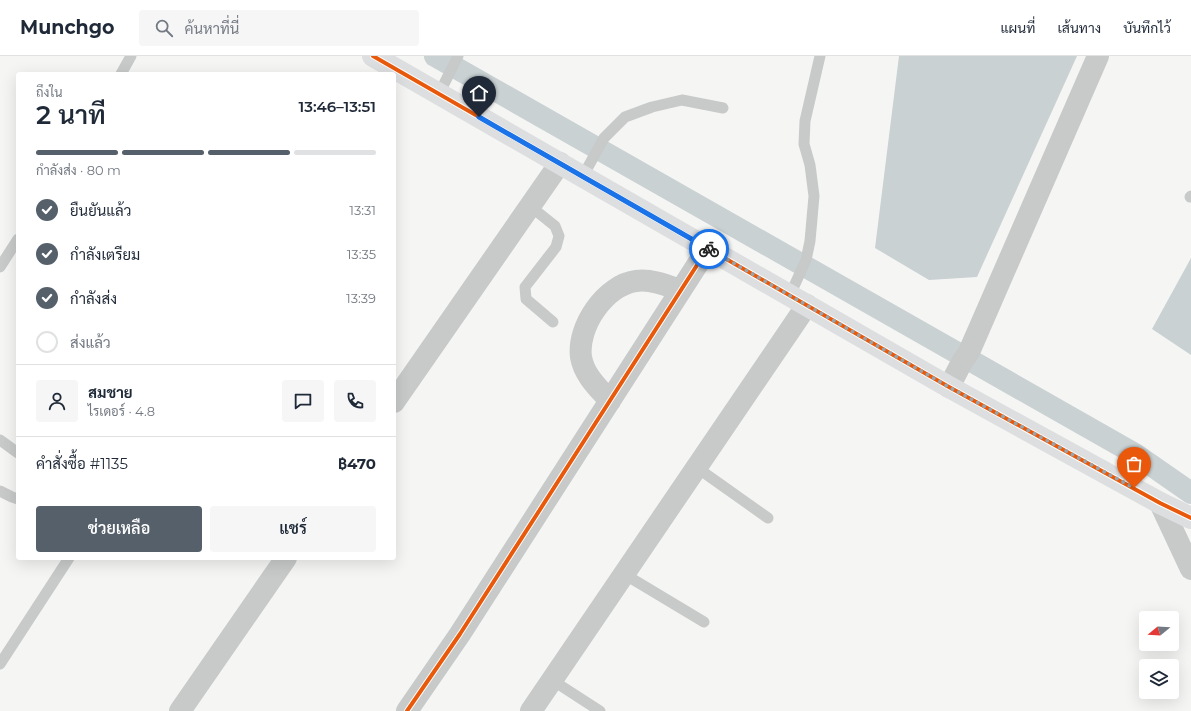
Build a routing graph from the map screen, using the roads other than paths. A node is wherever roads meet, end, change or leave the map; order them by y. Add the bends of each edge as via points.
1 (131, 56) edge
2 (374, 56) edge
3 (820, 56) edge
4 (1098, 56) edge
5 (458, 57) edge
6 (390, 70) edge
7 (122, 72) edge
8 (443, 86) junction
9 (723, 108) dead end
10 (560, 163) junction
11 (587, 169) junction
12 (530, 206) junction
13 (16, 242) edge
14 (708, 248) junction
15 (0, 267) edge
16 (680, 290) junction
17 (798, 293) junction
18 (553, 322) dead end
19 (949, 387) junction
20 (396, 399) edge
21 (610, 400) junction
22 (0, 440) edge
23 (16, 452) edge
24 (696, 467) junction
25 (0, 491) edge
26 (16, 498) edge
27 (1160, 503) junction
28 (768, 518) dead end
29 (1191, 518) edge
30 (68, 560) edge
31 (285, 560) edge
32 (1191, 570) edge
33 (624, 574) junction
34 (704, 622) dead end
35 (3, 652) edge
36 (0, 664) edge
37 (552, 680) junction
38 (180, 711) edge
39 (407, 711) edge
40 (531, 711) edge
41 (600, 711) edge

1 - 7 lane
2 - 6 street
3 - 17 lane via 805,121 804,144 814,196 810,241
4 - 19 street via 966,357
5 - 8 lane
6 - 8 street
8 - 10 street
9 - 11 lane via 682,100 625,116 604,138
10 - 11 street
10 - 12 street
11 - 14 street
12 - 18 lane via 555,226 559,236 556,247 525,287 526,299
12 - 20 street
13 - 15 lane
14 - 16 street
14 - 17 street
16 - 21 street
16 - 21 street via 653,281 636,281 619,286 603,298 588,320 582,339 581,358 590,380
17 - 19 street
17 - 24 street
19 - 27 street
21 - 39 street via 460,634
22 - 23 lane
24 - 28 lane
24 - 33 street
25 - 26 lane
27 - 29 street
27 - 32 street
30 - 35 lane
31 - 38 street
33 - 34 lane
33 - 37 street
35 - 36 lane
37 - 40 street
37 - 41 lane

